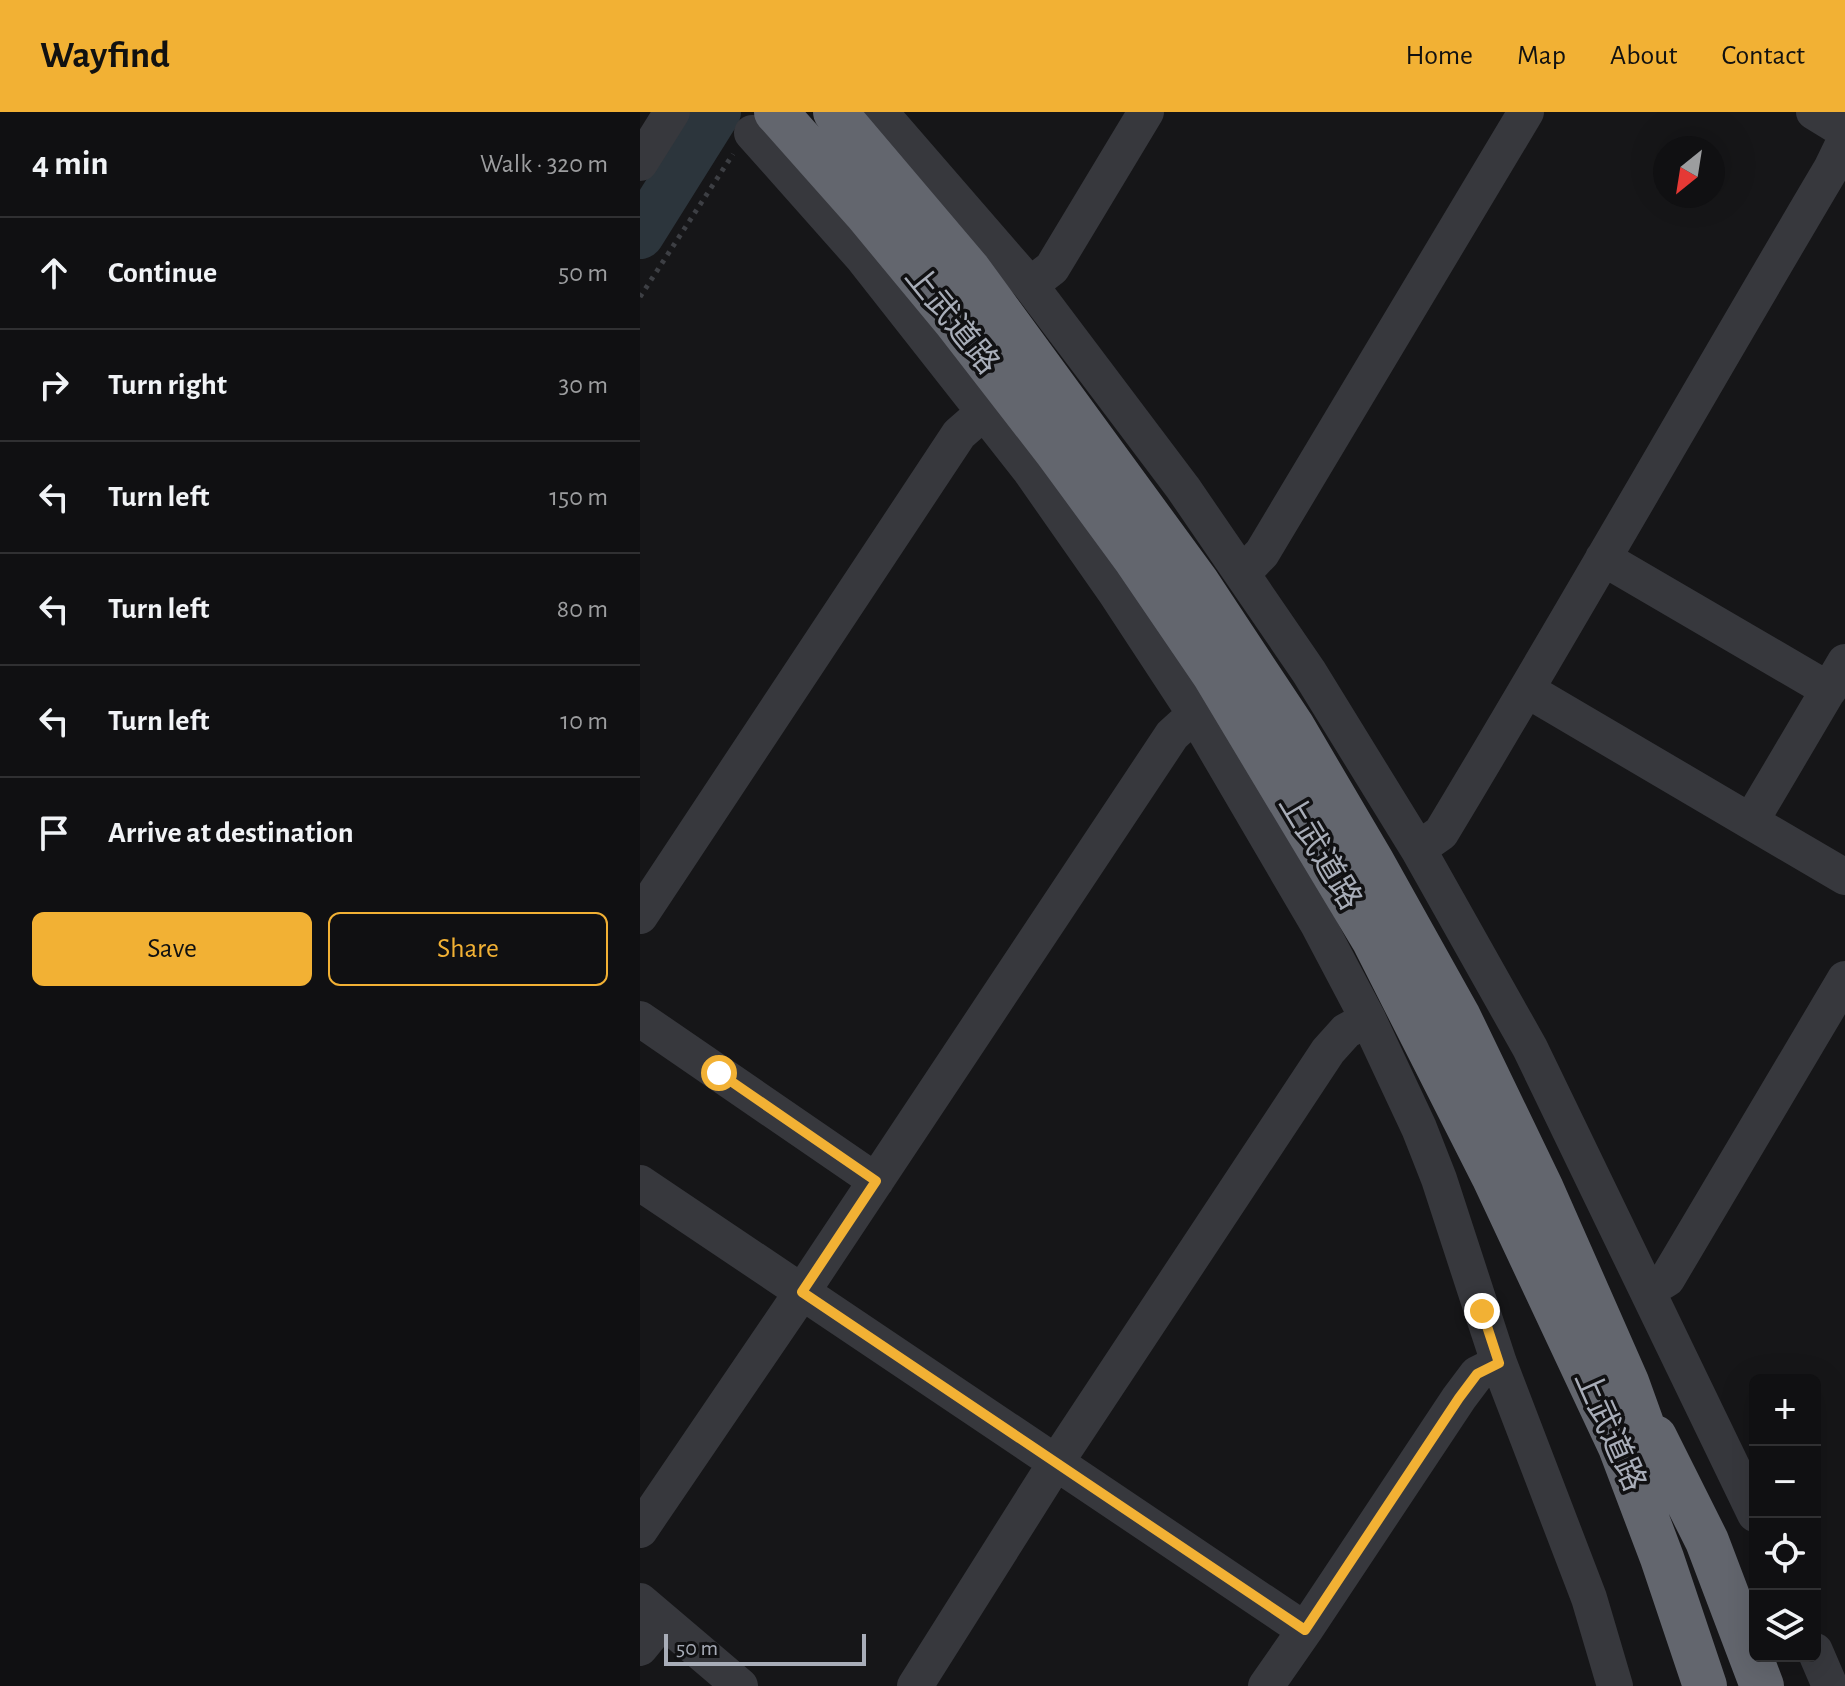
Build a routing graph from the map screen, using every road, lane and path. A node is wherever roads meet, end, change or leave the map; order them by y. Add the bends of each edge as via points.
1 (672, 112) edge
2 (835, 112) edge
3 (880, 112) edge
4 (1146, 112) edge
5 (1526, 112) edge
6 (1814, 112) edge
7 (764, 122) edge
8 (1845, 131) edge
9 (1840, 162) edge
10 (640, 163) edge
11 (904, 165) junction
12 (1030, 285) junction
13 (640, 297) edge
14 (983, 413) junction
15 (1042, 460) junction
16 (1603, 558) junction
17 (1243, 573) junction
18 (1837, 676) edge
19 (1527, 690) junction
20 (1195, 714) junction
21 (1751, 821) junction
22 (1418, 849) junction
23 (1845, 877) edge
24 (640, 916) edge
25 (1845, 979) edge
26 (640, 1019) edge
27 (1368, 1019) junction
28 (876, 1181) junction
29 (640, 1183) edge
30 (1649, 1290) junction
31 (802, 1292) junction
32 (1550, 1298) junction
33 (1499, 1363) junction
34 (1627, 1382) junction
35 (1055, 1464) junction
36 (1749, 1501) edge
37 (640, 1530) edge
38 (647, 1623) edge
39 (1305, 1630) junction
40 (1820, 1662) edge
41 (740, 1686) edge
42 (915, 1686) edge
43 (1266, 1686) edge
44 (1615, 1686) edge
45 (1677, 1686) edge
46 (1705, 1686) edge
47 (1734, 1686) edge
48 (1762, 1686) edge
49 (1830, 1686) edge

1 - 10 street
2 - 11 highway, 上武道路
3 - 11 street
4 - 12 street via 1052,268
5 - 17 street via 1262,553
6 - 8 street
7 - 13 path via 734,152
7 - 14 street
7 - 15 highway, 上武道路 via 875,224
9 - 16 street
11 - 12 street
11 - 34 highway, 上武道路 via 969,270 1197,582 1293,727 1459,1017
12 - 17 street
14 - 15 street
14 - 24 street via 959,434
15 - 20 street via 1115,592
15 - 32 highway, 上武道路 via 1136,560 1213,673 1374,941
16 - 18 street
16 - 19 street
17 - 22 street
18 - 21 street
19 - 21 street
19 - 22 street via 1441,833
20 - 27 street
20 - 28 street via 1172,735
21 - 23 street
22 - 30 street via 1530,1048
25 - 30 street via 1667,1279
26 - 28 street
27 - 33 street via 1439,1179
27 - 35 street via 1346,1031 1328,1051
28 - 31 street
29 - 31 street
30 - 36 street
31 - 35 street
31 - 37 street
32 - 45 highway via 1642,1565
32 - 46 highway, 上武道路 via 1620,1447
33 - 39 street via 1477,1374 1459,1398
33 - 44 street via 1589,1598
34 - 47 highway, 上武道路
34 - 48 highway via 1707,1541
35 - 39 street
35 - 42 street
38 - 41 street
39 - 43 street
40 - 49 street

